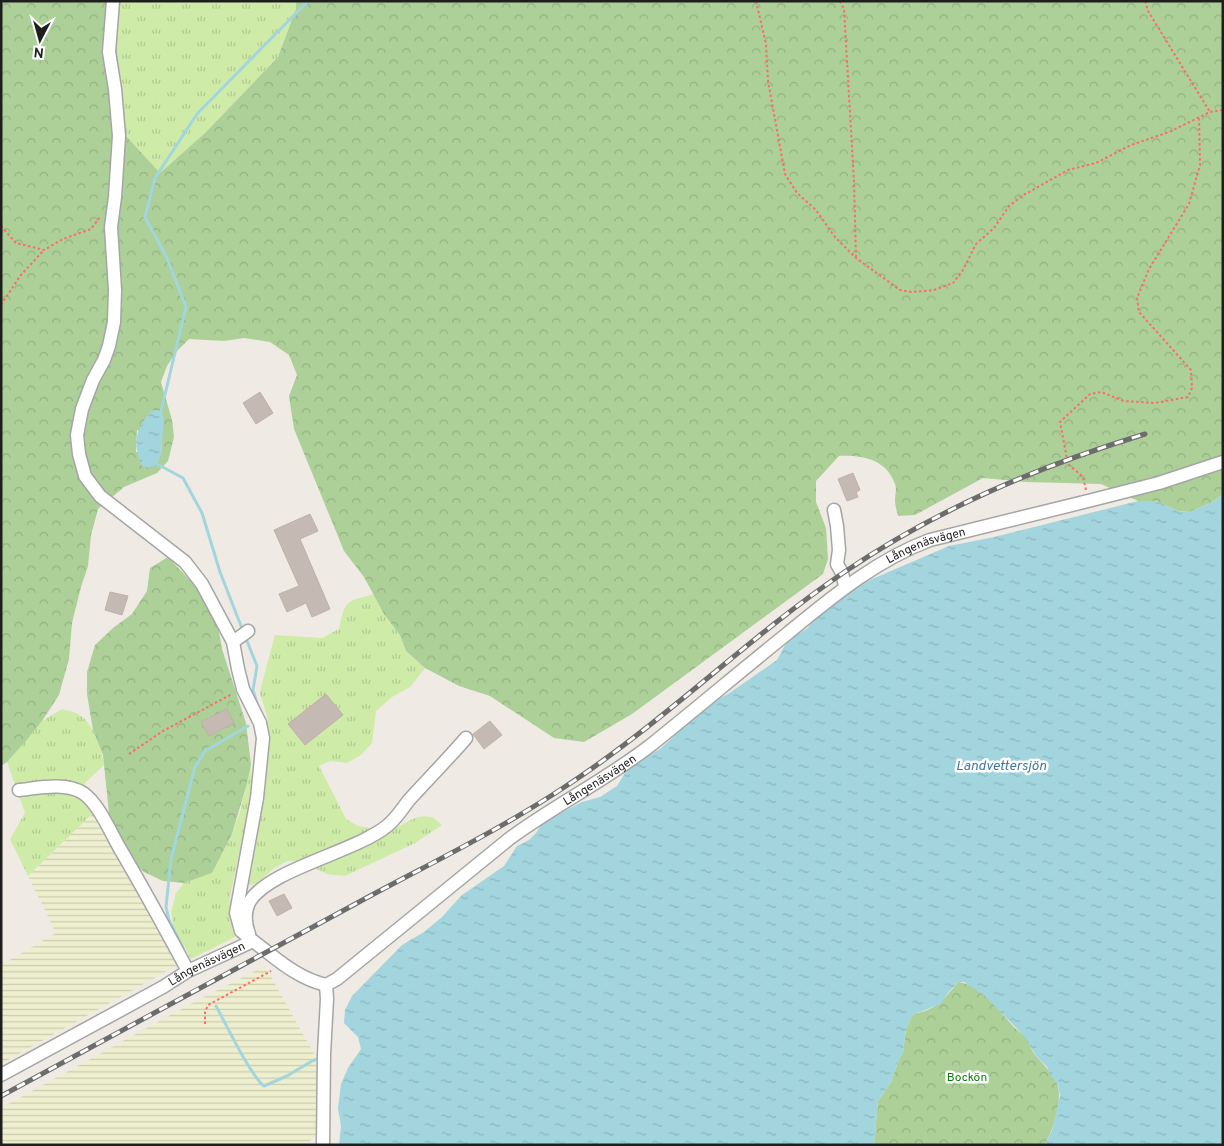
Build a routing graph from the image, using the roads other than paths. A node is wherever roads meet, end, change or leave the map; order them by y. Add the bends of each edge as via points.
1 (113, 1) edge
2 (1223, 462) edge
3 (834, 510) dead end
4 (845, 586) junction
5 (466, 738) dead end
6 (18, 790) dead end
7 (253, 941) junction
8 (188, 972) junction
9 (326, 985) junction
10 (1, 1075) edge
11 (323, 1145) edge

1 - 7 street via 109,52 119,136 111,227 114,322 104,360 82,409 77,435 78,454 85,476 100,496 185,562 241,636 238,669 263,738 257,798 236,913 241,931
2 - 4 street, Långenäsvägen via 1088,501 930,540 910,547
3 - 4 street via 838,564
4 - 9 street, Långenäsvägen via 650,746 611,774 536,819 436,897 338,980
5 - 7 street via 385,828 258,892 247,912 246,926
6 - 8 street via 66,788 82,792 89,798
7 - 8 street, Långenäsvägen
7 - 9 street, Långenäsvägen via 282,964 313,982
8 - 10 street, Långenäsvägen
9 - 11 street

